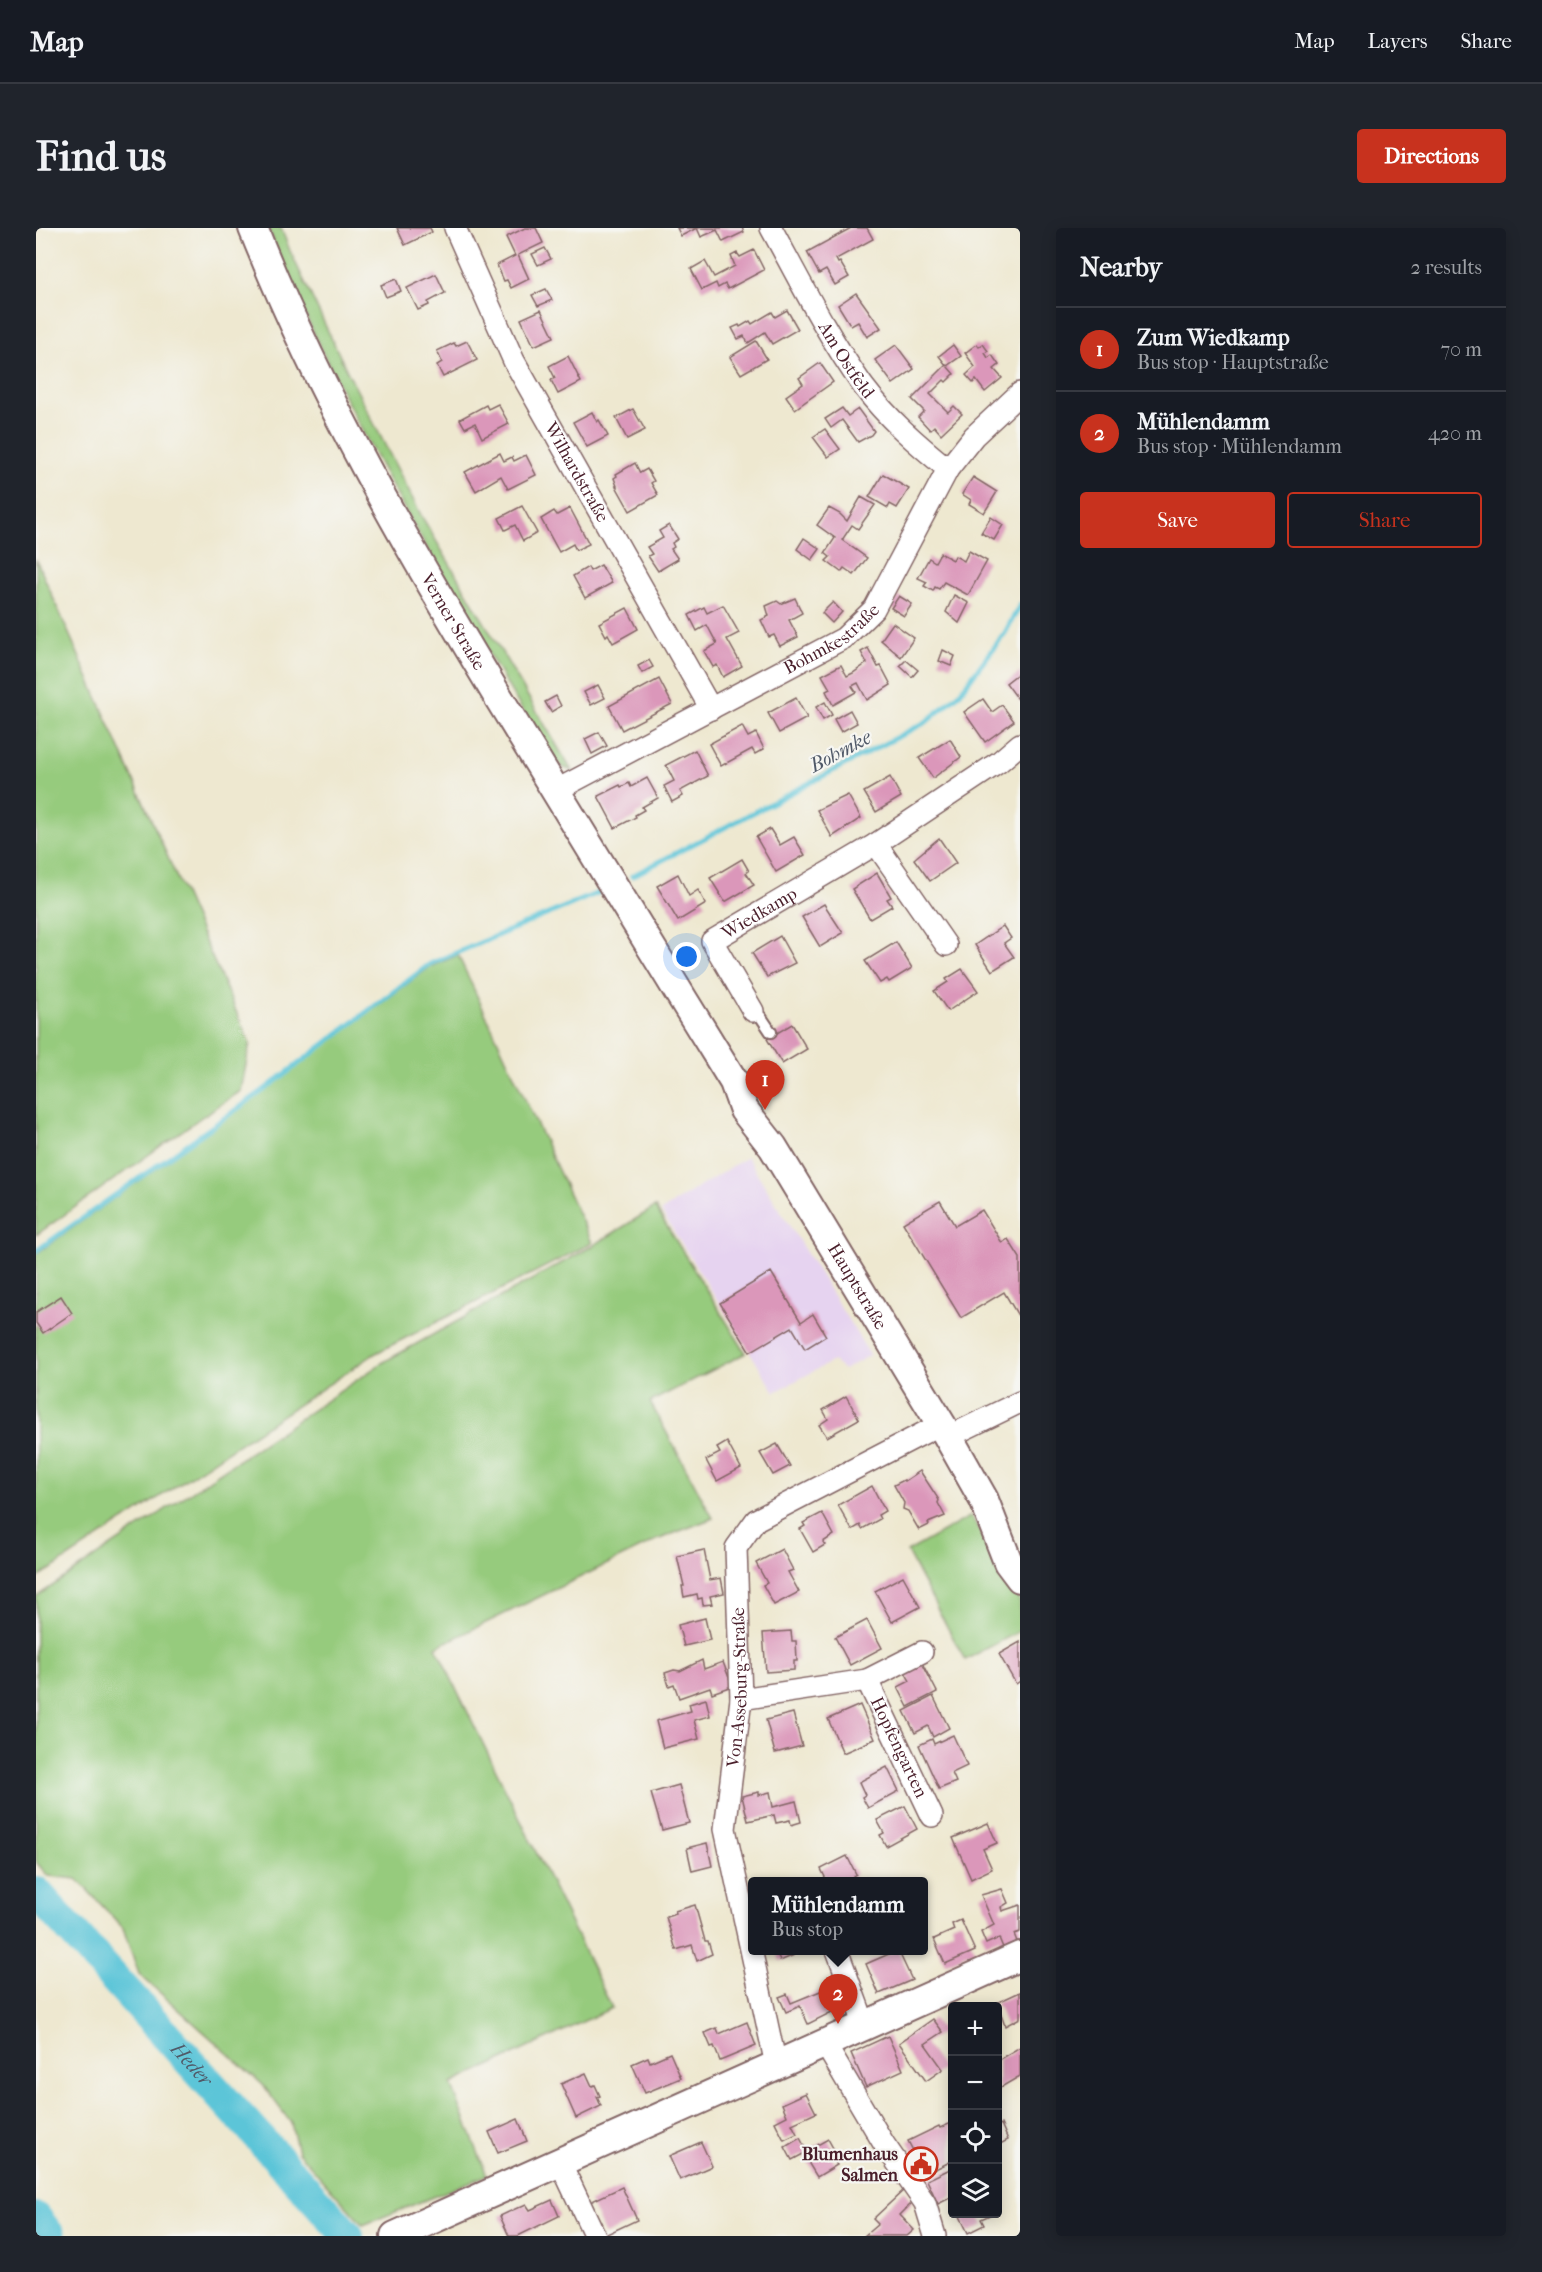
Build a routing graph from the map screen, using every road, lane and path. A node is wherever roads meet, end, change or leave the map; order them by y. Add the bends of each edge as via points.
1 (253, 228) edge
2 (455, 228) edge
3 (771, 228) edge
4 (1020, 393) edge
5 (948, 469) junction
6 (711, 709) junction
7 (1020, 744) edge
8 (555, 791) junction
9 (876, 844) junction
10 (946, 945) dead end
11 (684, 1001) joint
12 (753, 1011) joint
13 (771, 1032) dead end
14 (1020, 1402) edge
15 (945, 1431) junction
16 (1020, 1578) edge
17 (922, 1652) dead end
18 (867, 1680) junction
19 (741, 1699) junction
20 (932, 1816) dead end
21 (748, 1935) edge
22 (752, 1955) edge
23 (839, 1955) edge
24 (1020, 1956) edge
25 (865, 2026) junction
26 (825, 2044) junction
27 (776, 2065) junction
28 (560, 2162) junction
29 (395, 2236) edge
30 (595, 2236) edge
31 (935, 2236) edge

1 - 8 main road, Verner Straße via 278,291 340,420 418,564
2 - 6 street, Wilhardstraße via 514,361
3 - 5 street, Am Ostfeld via 864,387 911,440
4 - 5 street, Bohmkestraße via 974,435
5 - 6 street, Bohmkestraße via 874,609 844,638
6 - 8 street, Bohmkestraße
7 - 9 street, Wiedkamp
8 - 11 main road, Verner Straße
9 - 10 street
9 - 12 street, Wiedkamp via 712,940
11 - 15 main road, Hauptstraße via 734,1082 744,1110 773,1147
12 - 13 lane
14 - 15 street, Von-Asseburg-Straße
15 - 16 main road, Hauptstraße via 984,1500 1008,1562
15 - 19 street, Von-Asseburg-Straße via 756,1520 736,1548
17 - 18 street, Hopfengarten
18 - 19 street, Hopfengarten
18 - 20 street, Hopfengarten
19 - 21 street, Von-Asseburg-Straße via 725,1829
22 - 27 street, Von-Asseburg-Straße
23 - 25 street
24 - 25 main road
25 - 26 main road
26 - 27 main road
26 - 31 street via 925,2203
27 - 28 main road
28 - 29 main road
28 - 30 street

